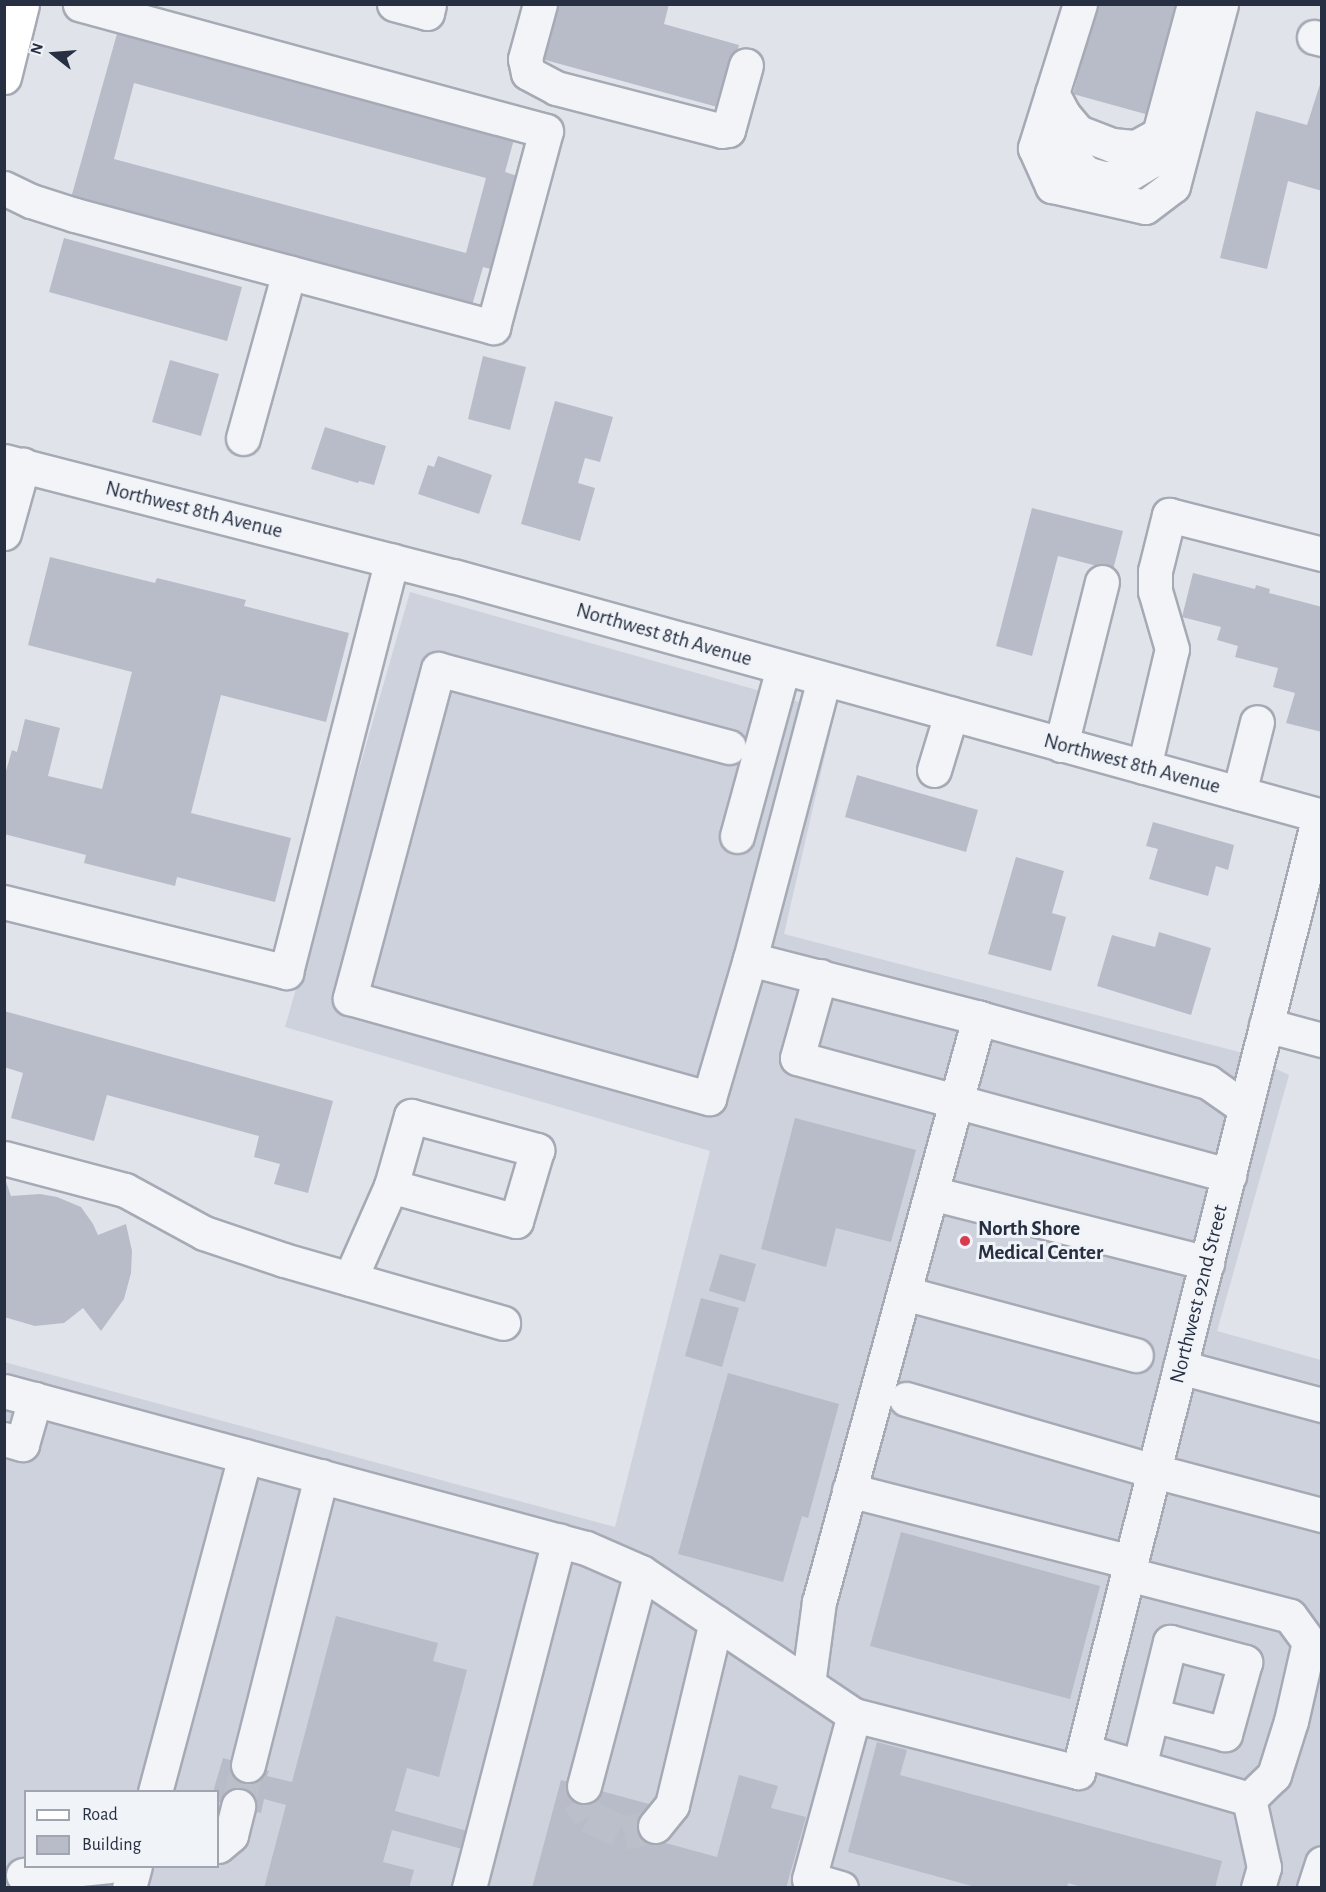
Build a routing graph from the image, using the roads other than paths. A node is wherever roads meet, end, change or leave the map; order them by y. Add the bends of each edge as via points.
1 (22, 4) edge
2 (80, 4) edge
3 (394, 4) edge
4 (429, 4) edge
5 (540, 4) edge
6 (1080, 4) edge
7 (1194, 4) edge
8 (1221, 4) edge
9 (746, 65) dead end
10 (4, 77) edge
11 (1058, 104) junction
12 (4, 188) edge
13 (289, 272) junction
14 (243, 438) dead end
15 (14, 463) edge
16 (4, 533) edge
17 (1322, 554) edge
18 (392, 560) junction
19 (1102, 582) dead end
20 (783, 668) junction
21 (824, 679) junction
22 (951, 714) junction
23 (1257, 722) dead end
24 (1061, 745) junction
25 (729, 747) dead end
26 (1144, 767) junction
27 (934, 770) dead end
28 (1239, 793) junction
29 (1320, 816) edge
30 (737, 836) dead end
31 (4, 902) edge
32 (750, 959) junction
33 (820, 976) junction
34 (979, 1018) junction
35 (1266, 1025) junction
36 (1322, 1040) edge
37 (957, 1100) junction
38 (1245, 1108) junction
39 (4, 1158) edge
40 (1229, 1175) junction
41 (391, 1186) dead end
42 (931, 1193) junction
43 (1207, 1263) junction
44 (350, 1279) junction
45 (904, 1293) junction
46 (503, 1323) dead end
47 (1136, 1355) dead end
48 (1180, 1367) junction
49 (20, 1395) edge
50 (906, 1399) dead end
51 (1322, 1405) edge
52 (4, 1439) edge
53 (245, 1456) junction
54 (1154, 1471) junction
55 (321, 1476) junction
56 (849, 1490) junction
57 (1322, 1515) edge
58 (559, 1540) junction
59 (1130, 1568) junction
60 (642, 1572) junction
61 (716, 1622) junction
62 (808, 1684) junction
63 (854, 1715) junction
64 (1152, 1715) dead end
65 (1081, 1762) junction
66 (248, 1765) tunnel mouth
67 (1139, 1767) junction
68 (584, 1786) tunnel mouth
69 (155, 1790) edge
70 (1249, 1799) junction
71 (237, 1806) tunnel mouth
72 (655, 1826) tunnel mouth
73 (219, 1845) edge
74 (1322, 1863) edge
75 (91, 1868) edge
76 (134, 1868) edge
77 (23, 1875) dead end
78 (129, 1887) edge
79 (469, 1887) edge
80 (841, 1887) edge
81 (1258, 1887) edge
82 (1314, 1887) edge

1 - 10 main road
2 - 13 street via 546,131 493,327
3 - 4 street via 427,13
5 - 9 street via 525,59 528,73 556,88 722,131 728,130
6 - 11 street
7 - 11 street via 1159,134 1136,147 1112,146 1078,132
8 - 11 street via 1173,186 1145,207 1052,186 1035,148
12 - 13 street via 75,215
13 - 14 street
15 - 16 street
15 - 18 street, Northwest 8th Avenue
17 - 26 street via 1168,515 1155,571 1155,591 1172,648
18 - 20 street, Northwest 8th Avenue
18 - 31 street via 286,972
19 - 24 street
20 - 21 street, Northwest 8th Avenue
20 - 30 street
21 - 22 street, Northwest 8th Avenue
21 - 32 street
22 - 24 street, Northwest 8th Avenue
22 - 27 street
23 - 28 street
24 - 26 street, Northwest 8th Avenue
25 - 32 street via 438,669 350,998 709,1098
26 - 28 street, Northwest 8th Avenue
28 - 29 street, Northwest 8th Avenue
29 - 35 street, Northwest 92nd Street
32 - 33 street
33 - 34 street
33 - 37 street via 797,1058
34 - 37 street
34 - 38 street via 1208,1082
35 - 36 street
35 - 38 street, Northwest 92nd Street
37 - 40 street
37 - 42 street
38 - 40 street, Northwest 92nd Street
39 - 44 street via 125,1190 204,1233
40 - 43 street, Northwest 92nd Street
41 - 44 street
42 - 43 street
42 - 45 street
43 - 48 street, Northwest 92nd Street
44 - 46 street
45 - 47 street
45 - 56 street
48 - 51 street
48 - 54 street, Northwest 92nd Street
49 - 52 street via 22,1444
49 - 53 street
50 - 54 street
53 - 55 street
53 - 69 street
54 - 57 street
54 - 59 street, Northwest 92nd Street
55 - 58 street
55 - 66 street
56 - 59 street
56 - 62 street via 819,1602
58 - 60 street
58 - 79 street
59 - 65 street, Northwest 92nd Street
59 - 70 street via 1290,1616 1309,1642 1274,1774
60 - 61 street
60 - 68 street
61 - 62 street
61 - 72 street via 672,1805
62 - 63 street
63 - 65 street
63 - 80 street via 809,1879
64 - 67 street
65 - 67 street
67 - 70 street
70 - 81 street via 1264,1867
71 - 73 street via 231,1835
74 - 82 street
75 - 77 street
76 - 78 street

